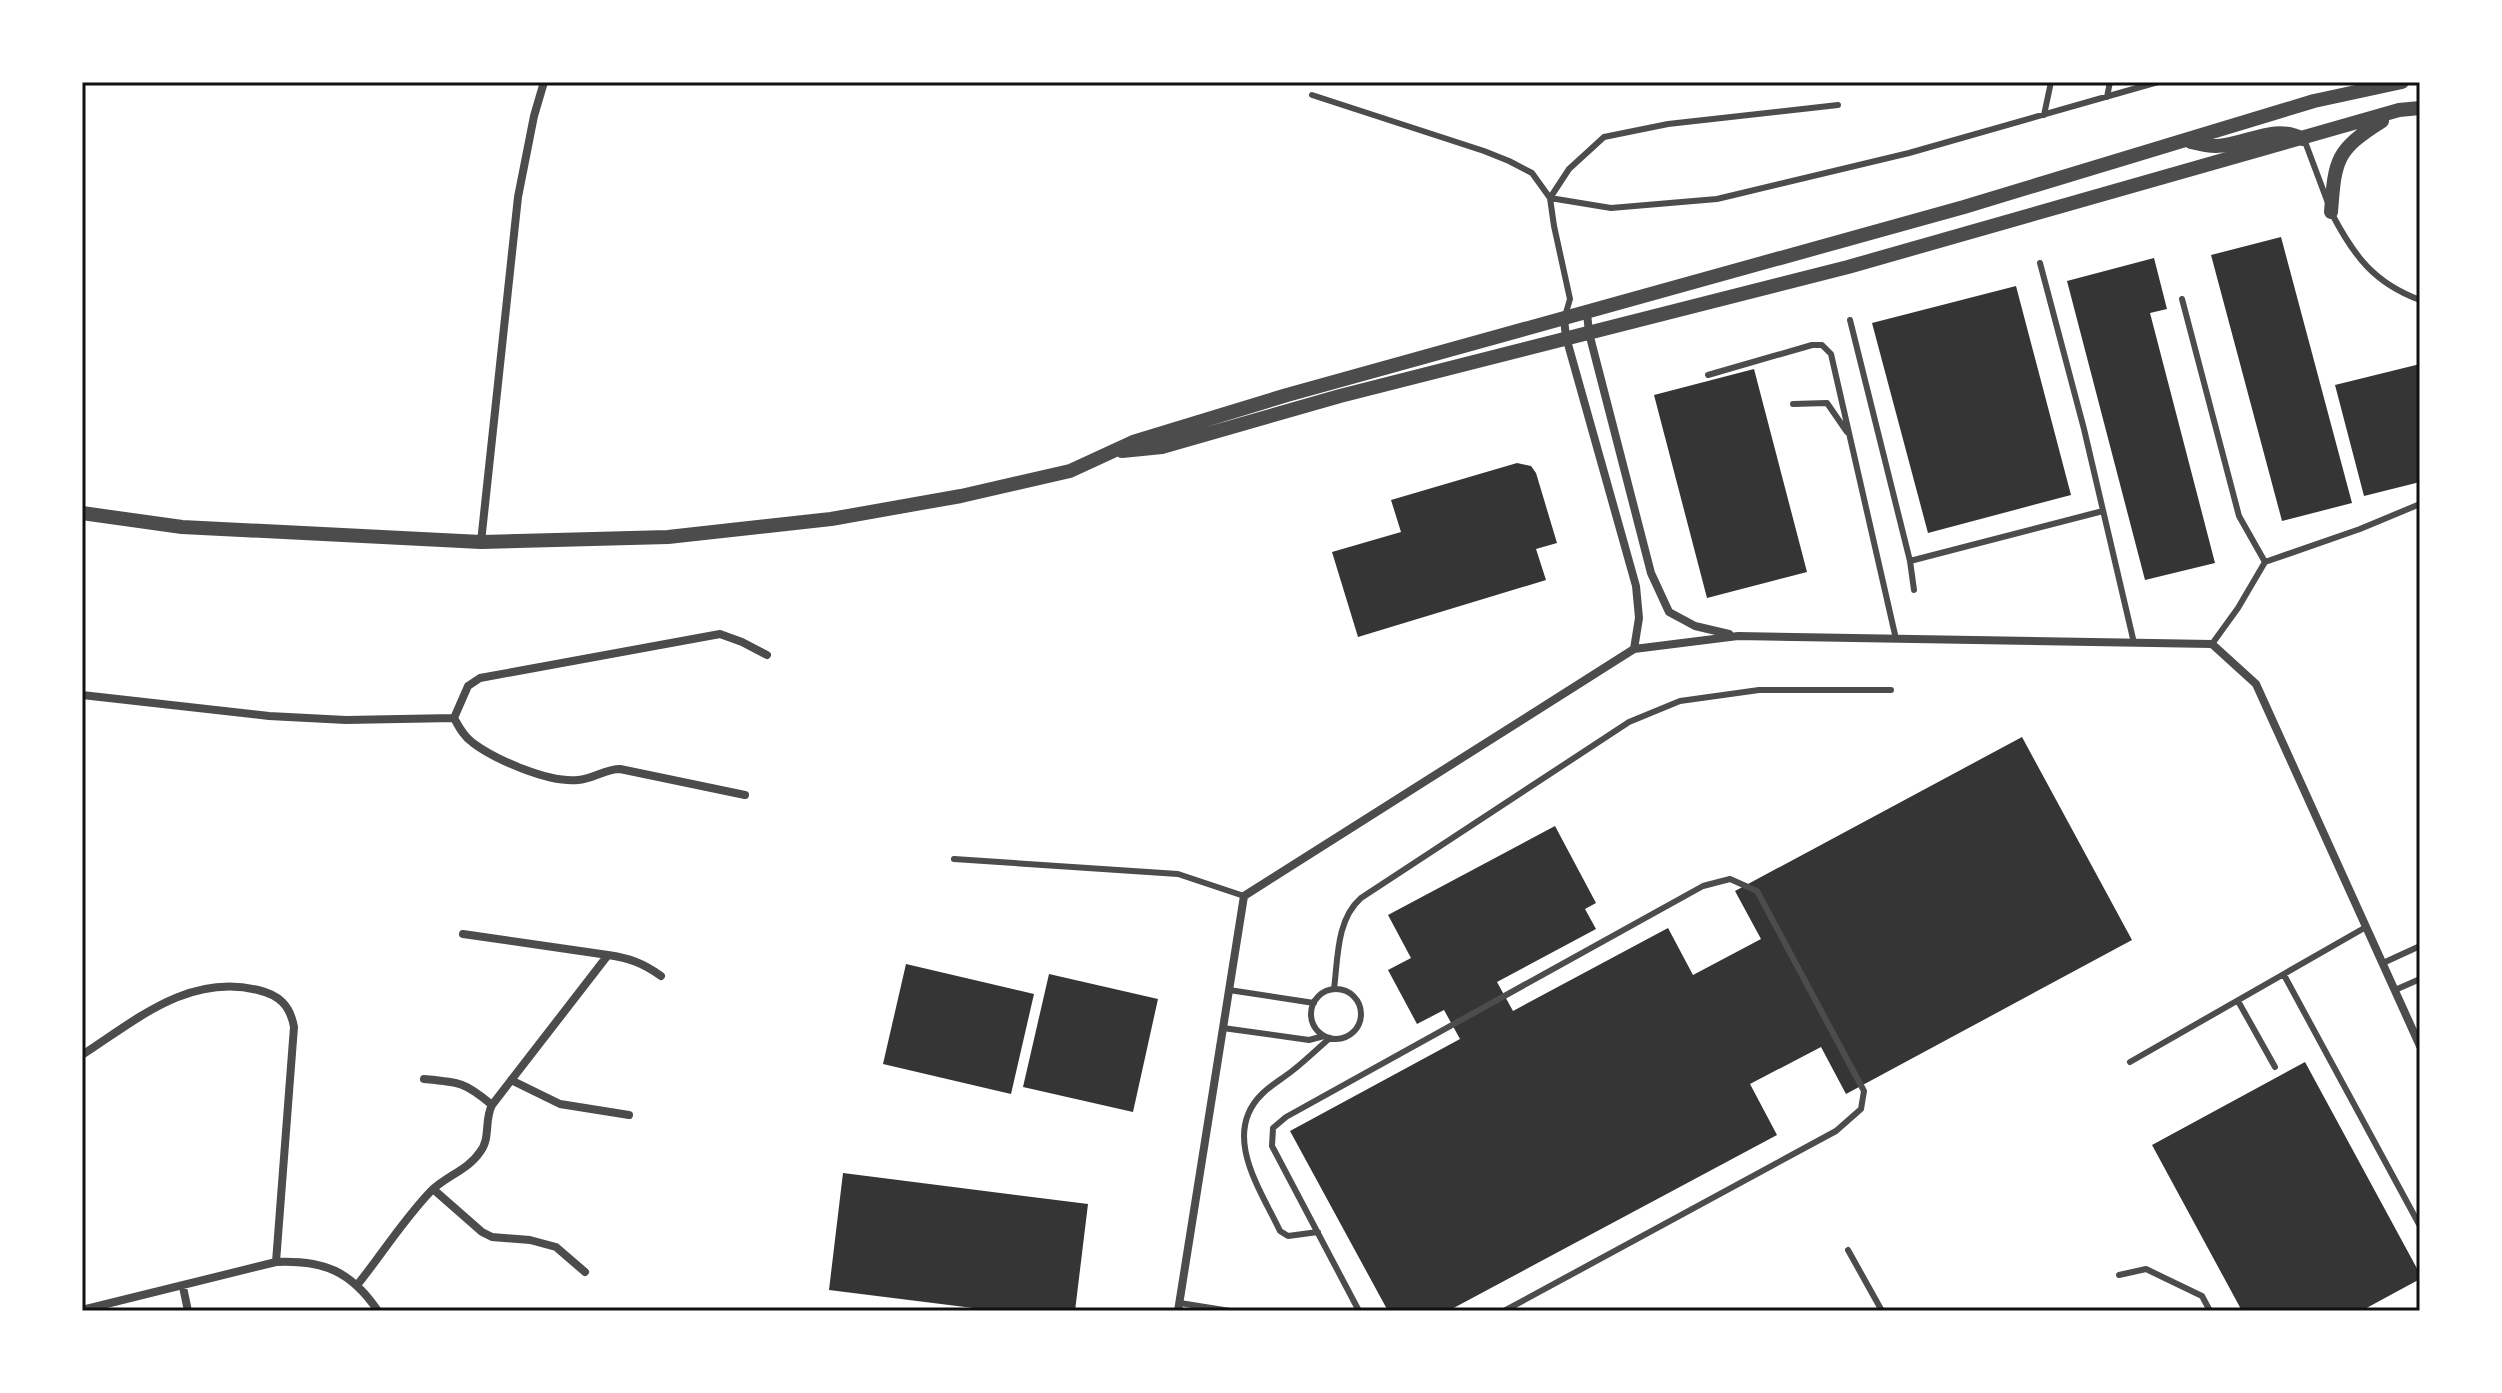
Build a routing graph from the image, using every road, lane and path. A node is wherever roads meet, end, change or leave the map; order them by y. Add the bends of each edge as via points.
1 (544, 82) edge
2 (2051, 82) edge
3 (2110, 82) edge
4 (2158, 82) edge
5 (2402, 82) edge
6 (1312, 95) dead end
7 (2107, 97) junction
8 (1838, 105) dead end
9 (2420, 108) edge
10 (2399, 110) junction
11 (2044, 115) junction
12 (2304, 139) junction
13 (2187, 141) junction
14 (1550, 198) junction
15 (2331, 212) junction
16 (2040, 263) dead end
17 (1570, 299) junction
18 (2182, 299) dead end
19 (2420, 300) edge
20 (1587, 313) junction
21 (1564, 319) junction
22 (1850, 320) dead end
23 (1589, 333) junction
24 (1566, 337) junction
25 (1708, 375) dead end
26 (1793, 404) dead end
27 (1849, 435) junction
28 (1113, 452) junction
29 (2420, 504) edge
30 (2103, 511) junction
31 (82, 513) edge
32 (481, 542) junction
33 (1910, 561) junction
34 (2265, 562) junction
35 (1914, 590) dead end
36 (1738, 636) junction
37 (1896, 639) junction
38 (2134, 643) junction
39 (2212, 644) junction
40 (1634, 649) junction
41 (767, 655) dead end
42 (1891, 690) dead end
43 (82, 695) edge
44 (454, 718) junction
45 (745, 795) dead end
46 (954, 859) dead end
47 (1244, 896) junction
48 (2366, 927) junction
49 (463, 934) dead end
50 (2420, 946) edge
51 (608, 955) junction
52 (2383, 963) junction
53 (2284, 975) junction
54 (661, 976) dead end
55 (2420, 979) edge
56 (1334, 989) junction
57 (1229, 990) junction
58 (2395, 990) junction
59 (2238, 1001) junction
60 (1314, 1003) junction
61 (1223, 1028) junction
62 (1327, 1037) junction
63 (2420, 1046) edge
64 (82, 1055) edge
65 (2130, 1062) dead end
66 (2275, 1067) dead end
67 (424, 1079) dead end
68 (511, 1080) junction
69 (492, 1105) junction
70 (629, 1115) dead end
71 (433, 1189) junction
72 (2420, 1226) edge
73 (1318, 1232) junction
74 (1848, 1250) dead end
75 (276, 1262) junction
76 (585, 1272) dead end
77 (2119, 1275) dead end
78 (358, 1284) junction
79 (183, 1287) junction
80 (1179, 1307) edge
81 (82, 1310) edge
82 (188, 1311) edge
83 (378, 1311) edge
84 (1230, 1311) edge
85 (1359, 1311) edge
86 (1504, 1311) edge
87 (1882, 1311) edge
88 (2210, 1311) edge

1 - 32 street via 518,197
2 - 11 lane
3 - 7 lane
4 - 7 lane
5 - 13 street via 2314,101
6 - 14 lane via 1509,161 1532,173
7 - 11 lane
8 - 14 lane via 1668,124 1604,137 1569,169
9 - 10 street
10 - 12 street
10 - 15 street via 2347,146 2336,165
11 - 14 lane via 1717,199 1611,208
12 - 13 street via 2269,133 2219,146
12 - 15 lane
12 - 23 street via 1848,267
13 - 20 street
14 - 17 lane
15 - 19 lane via 2368,270 2397,292
16 - 30 lane
17 - 20 lane
17 - 21 lane
18 - 34 lane via 2239,516
20 - 21 street
20 - 23 street
21 - 24 street
21 - 28 street via 1272,400
22 - 33 lane
23 - 24 street
23 - 36 street via 1651,573 1669,612 1695,626
24 - 28 street via 1162,447
24 - 40 street via 1636,586 1639,618
25 - 27 lane via 1822,345 1831,354
26 - 27 lane via 1827,403
27 - 37 lane
28 - 32 street via 1070,471 831,519 668,537
29 - 34 lane
30 - 33 lane
30 - 38 lane
31 - 32 street via 182,527
33 - 35 lane
34 - 39 lane
36 - 37 street
36 - 40 street
37 - 38 street
38 - 39 street
39 - 48 street via 2256,684
40 - 47 street
41 - 44 street via 720,634 480,678 468,686
42 - 56 lane via 1759,690 1680,701 1629,722 1352,906 1344,922
43 - 44 street via 269,716
44 - 45 street via 471,742 505,761 570,781 620,769
46 - 47 lane via 1178,874
47 - 57 street
48 - 52 street
48 - 53 lane
49 - 51 street
50 - 52 lane
51 - 54 street via 630,958
51 - 68 street
52 - 58 street
53 - 59 lane
53 - 72 lane
55 - 58 lane
56 - 60 lane
56 - 62 lane via 1355,998 1361,1012 1352,1033
57 - 60 lane
57 - 61 street
58 - 63 street
59 - 65 lane
59 - 66 lane
60 - 62 lane via 1314,1025
61 - 62 lane via 1309,1040
61 - 80 street
62 - 73 lane via 1253,1103 1243,1126 1245,1153 1280,1231 1288,1236
64 - 75 street via 187,992 228,986 270,992 281,999 294,1027
67 - 69 street via 458,1082
68 - 69 street
68 - 70 street via 560,1104
69 - 71 street via 480,1153
71 - 76 street via 482,1232 556,1247
71 - 78 street
73 - 85 lane
73 - 86 lane via 1272,1146 1273,1128 1286,1117 1703,886 1730,879 1757,891 1864,1091 1861,1109 1836,1131
74 - 87 lane
75 - 78 street via 316,1263
75 - 79 street
77 - 88 lane via 2146,1269 2202,1296
78 - 83 street
79 - 81 street
79 - 82 street
80 - 84 lane

